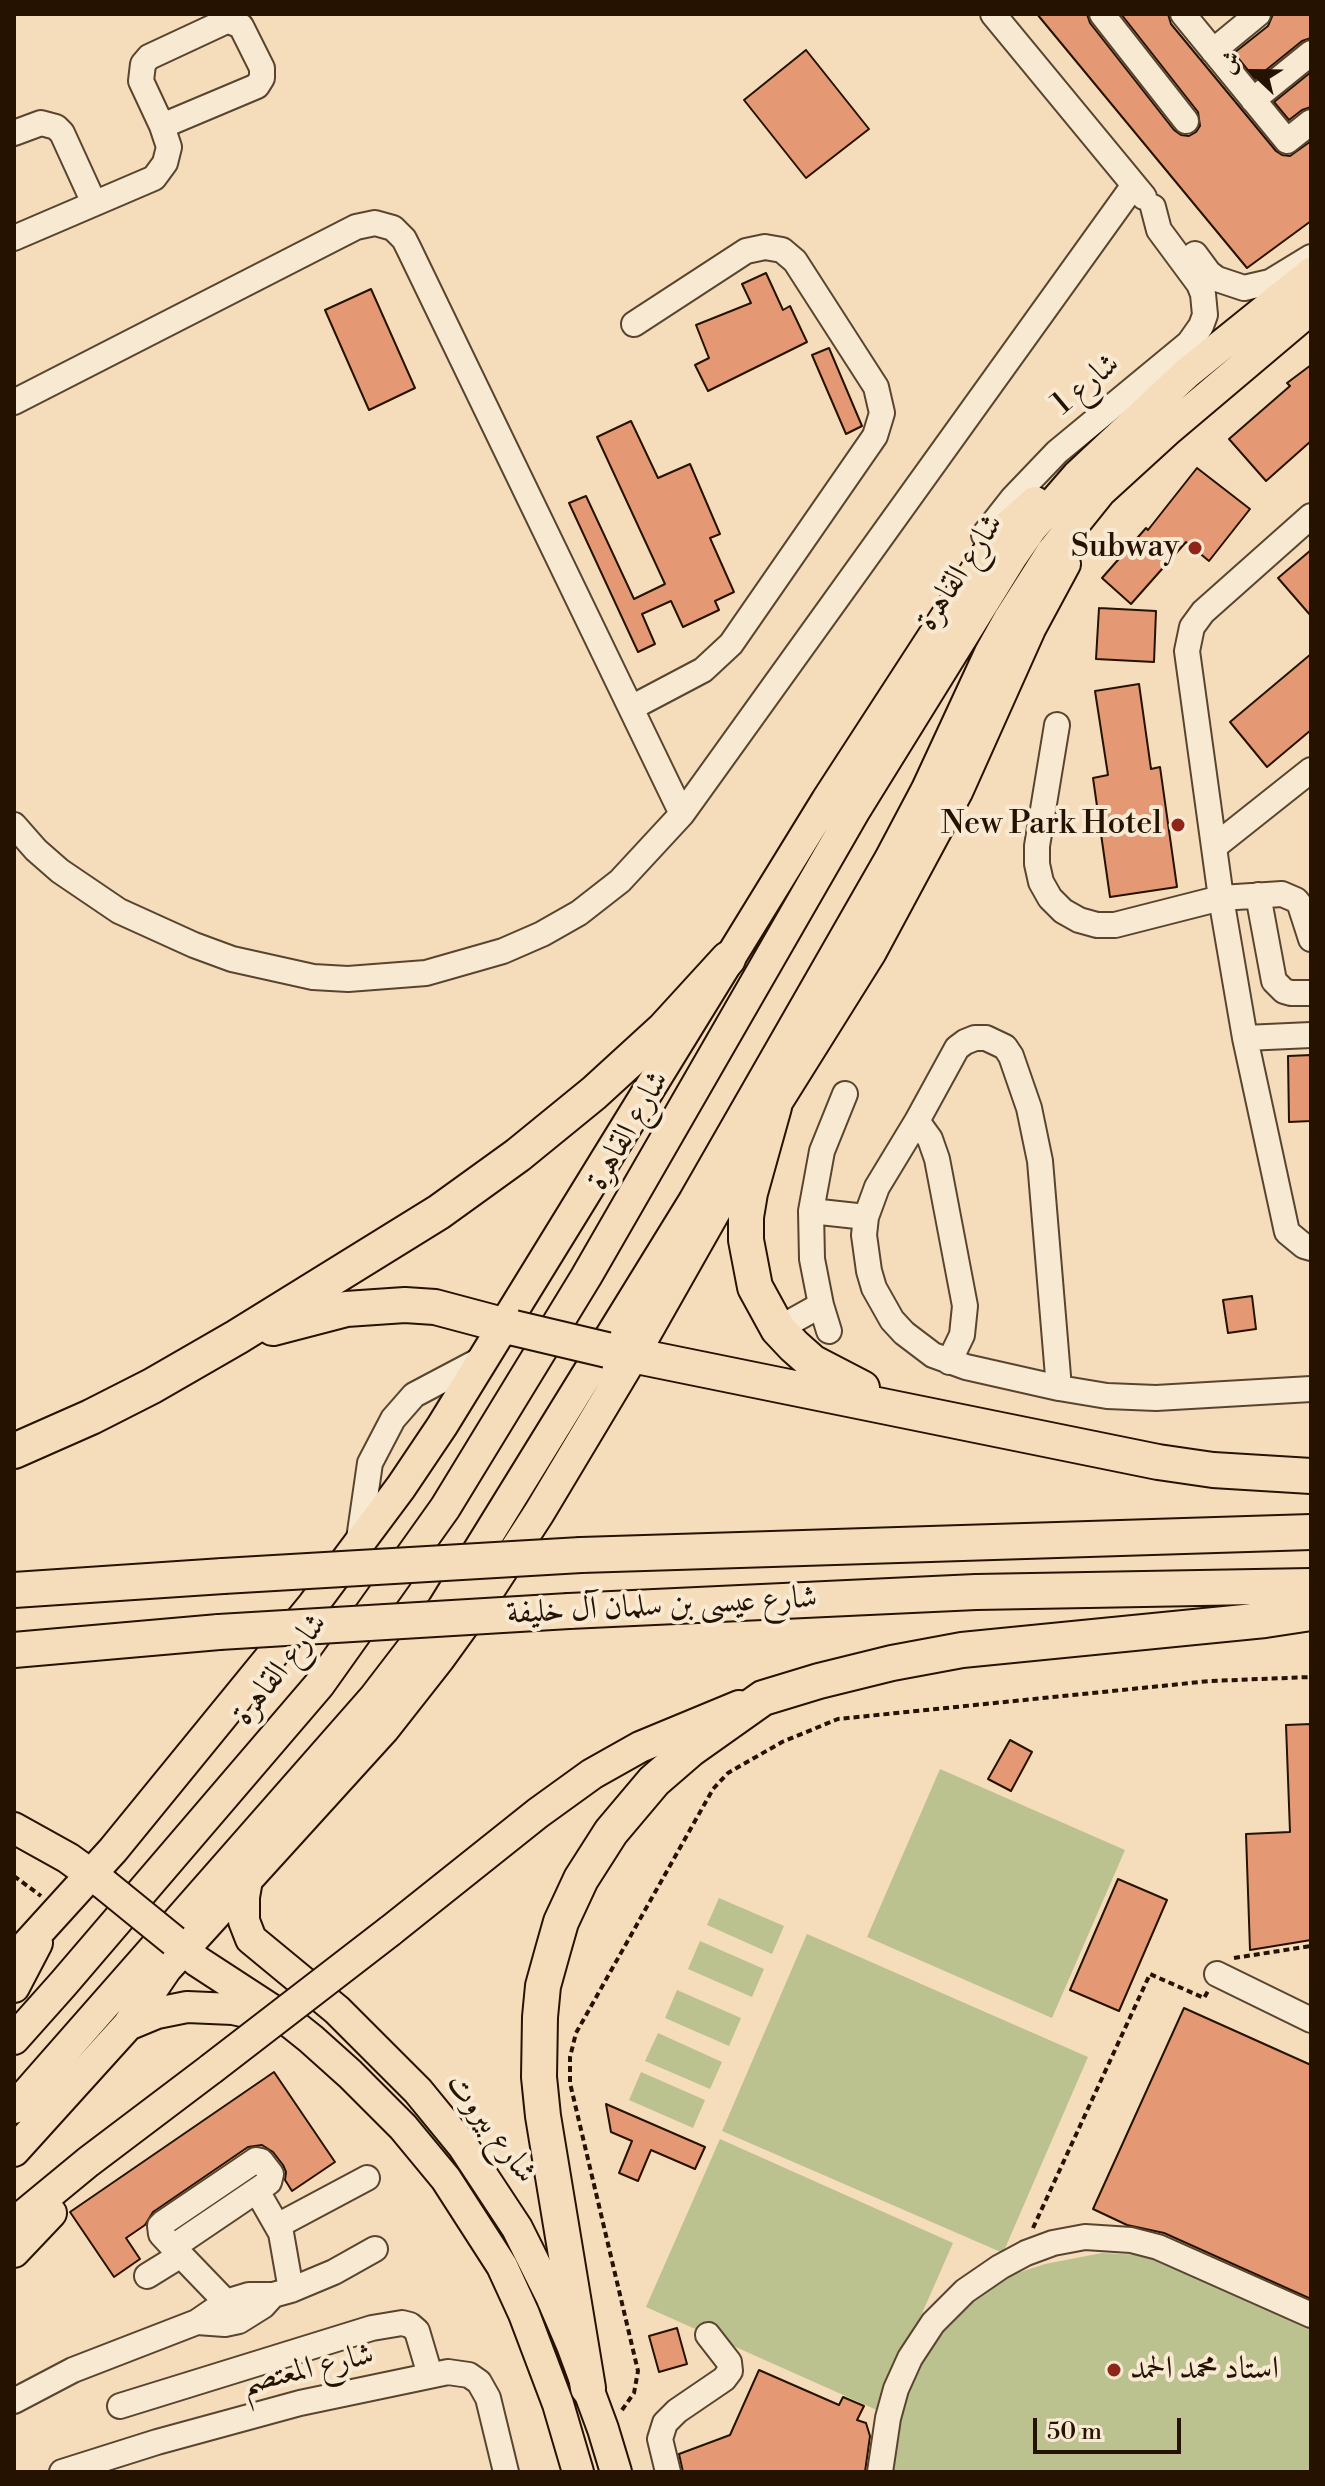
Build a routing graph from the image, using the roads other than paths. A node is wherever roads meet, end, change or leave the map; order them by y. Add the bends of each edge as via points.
1 (1102, 14) edge
2 (1183, 14) edge
3 (1258, 14) edge
4 (997, 16) edge
5 (1213, 51) junction
6 (1311, 53) edge
7 (1253, 100) junction
8 (1186, 121) dead end
9 (1311, 122) edge
10 (162, 126) junction
11 (14, 133) edge
12 (1134, 185) junction
13 (94, 203) junction
14 (1153, 207) junction
15 (14, 238) edge
16 (1311, 257) edge
17 (1311, 273) edge
18 (1311, 309) edge
19 (634, 324) dead end
20 (14, 402) edge
21 (1169, 429) junction
22 (1077, 476) junction
23 (1311, 516) edge
24 (949, 612) junction
25 (631, 708) junction
26 (1057, 725) dead end
27 (1311, 770) edge
28 (682, 814) junction
29 (14, 825) edge
30 (1214, 847) junction
31 (1258, 895) junction
32 (1221, 898) junction
33 (1311, 939) edge
34 (728, 959) junction
35 (1311, 993) edge
36 (1311, 1035) edge
37 (1245, 1038) junction
38 (845, 1094) dead end
39 (774, 1107) junction
40 (917, 1121) junction
41 (811, 1211) junction
42 (866, 1217) junction
43 (1311, 1248) edge
44 (821, 1305) junction
45 (509, 1326) junction
46 (778, 1329) junction
47 (829, 1331) dead end
48 (237, 1337) junction
49 (620, 1353) junction
50 (484, 1358) junction
51 (949, 1362) junction
52 (1059, 1388) junction
53 (1309, 1389) edge
54 (910, 1410) junction
55 (14, 1451) edge
56 (1311, 1476) edge
57 (1311, 1532) edge
58 (358, 1546) junction
59 (1311, 1586) edge
60 (14, 1590) edge
61 (1311, 1613) edge
62 (14, 1650) edge
63 (763, 1698) junction
64 (14, 1828) edge
65 (98, 1879) junction
66 (247, 1880) junction
67 (41, 1930) junction
68 (179, 1946) junction
69 (14, 1959) edge
70 (1217, 1974) road end
71 (14, 1987) edge
72 (286, 2019) junction
73 (1311, 2020) edge
74 (128, 2025) junction
75 (14, 2039) edge
76 (14, 2108) edge
77 (14, 2151) edge
78 (88, 2162) junction
79 (367, 2178) dead end
80 (14, 2223) edge
81 (277, 2226) junction
82 (375, 2249) dead end
83 (177, 2251) junction
84 (14, 2252) edge
85 (147, 2276) dead end
86 (282, 2293) junction
87 (226, 2302) junction
88 (1311, 2315) edge
89 (197, 2322) junction
90 (708, 2335) dead end
91 (430, 2375) junction
92 (588, 2388) junction
93 (14, 2401) edge
94 (120, 2406) dead end
95 (62, 2472) edge
96 (506, 2472) edge
97 (578, 2472) edge
98 (616, 2472) edge
99 (668, 2472) edge
100 (880, 2472) edge

1 - 8 street
2 - 5 street
3 - 5 street
4 - 12 street, شارع 1
5 - 7 street
6 - 7 street
7 - 9 street via 1287,141
10 - 10 street via 257,86 262,68 241,26 226,22 146,59 141,81
10 - 13 street via 169,147 157,174
11 - 13 street via 41,123 56,127
12 - 14 street, شارع 1
12 - 28 street
13 - 15 street
14 - 16 street, شارع 1 via 1209,273 1235,287 1261,285
14 - 24 street, شارع 1 via 1159,230 1199,284 1205,315 1201,326 1189,343 1057,452 1013,498 965,563
17 - 22 main road, شارع القاهرة via 1187,373
18 - 21 main road, شارع القاهرة
19 - 25 street via 746,251 782,250 795,261 876,387 882,413 875,436 731,644 703,670
20 - 25 street via 363,224 393,228 404,239
21 - 39 main road, شارع القاهرة via 1095,519 1049,591 957,792 871,952
21 - 76 main road, شارع القاهرة via 1100,492 1022,597 908,827 710,1174 443,1608 374,1698
22 - 24 main road via 1042,496 1011,523
22 - 75 main road, شارع القاهرة via 1011,558 871,783 586,1277 445,1508 319,1685
23 - 30 street via 1192,627 1187,651
24 - 34 main road
25 - 28 street
26 - 32 street via 1037,846 1041,882 1050,898 1063,911 1097,925
27 - 30 street
28 - 29 street via 620,881 542,934 426,973 348,979 232,959 153,927 60,871
30 - 32 street
31 - 32 street
31 - 33 street via 1282,894 1296,900
31 - 35 street via 1274,981 1284,991
32 - 37 street
34 - 45 main road
34 - 48 highway via 630,1062 518,1155 408,1232
36 - 37 street
37 - 43 street via 1287,1232
38 - 41 street via 822,1151
39 - 46 highway via 750,1193 746,1240 755,1287
39 - 49 main road, شارع القاهرة
40 - 42 street via 877,1187
40 - 51 street via 937,1159 965,1306 962,1335
40 - 52 street via 957,1048 975,1038 1005,1047 1029,1108 1040,1161
41 - 42 street
41 - 44 street via 812,1259
42 - 51 street via 865,1253 882,1304 904,1333
44 - 46 street
44 - 47 street
45 - 48 highway via 435,1307 375,1305
45 - 49 highway, bridge
45 - 50 main road
46 - 54 highway via 812,1362
48 - 55 highway via 122,1401
49 - 54 highway
49 - 66 main road, شارع القاهرة via 539,1513 491,1587 384,1729
50 - 58 main road
50 - 58 street via 414,1395 393,1419 370,1463
51 - 52 street
52 - 53 street via 1156,1398
54 - 56 highway via 1158,1462
57 - 60 highway, شارع عيسى بن سلمان آل خليفة, bridge via 581,1555
58 - 65 main road
59 - 62 highway, شارع عيسى بن سلمان آل خليفة, bridge via 976,1592 569,1611
61 - 63 highway via 962,1650 852,1672
63 - 78 main road, bridge via 663,1736 592,1774
63 - 92 highway via 672,1764 618,1823 581,1879 546,1974 539,2077
64 - 65 main road, شارع بيروت
65 - 67 main road
65 - 68 main road, شارع بيروت, bridge
66 - 68 main road, شارع القاهرة
66 - 92 main road, شارع بيروت via 244,1921 251,1939 337,2010 418,2091 463,2146 527,2245
67 - 69 main road
67 - 71 main road
68 - 72 main road, شارع بيروت
68 - 74 main road, شارع القاهرة
70 - 73 street
72 - 74 main road via 210,2006 157,2013
72 - 97 main road, شارع بيروت via 403,2127 466,2207 502,2266 530,2328
74 - 77 main road, شارع القاهرة
78 - 80 main road
78 - 84 main road
79 - 81 street
81 - 83 street via 257,2191 272,2177 258,2160 160,2226
81 - 86 street via 284,2243
82 - 86 street
83 - 85 street
83 - 87 street
86 - 87 street
86 - 89 street via 239,2321
87 - 89 street
88 - 100 street via 1158,2247 1085,2237 1053,2243 1000,2267 965,2291 933,2323 896,2389
89 - 93 street via 73,2370
90 - 99 street via 730,2371 665,2423 660,2439
91 - 94 street via 417,2331 402,2323
91 - 95 street, شارع المعتصم via 300,2403
91 - 96 street, شارع المعتصم via 458,2373 479,2382 488,2398
92 - 98 main road, شارع بيروت

